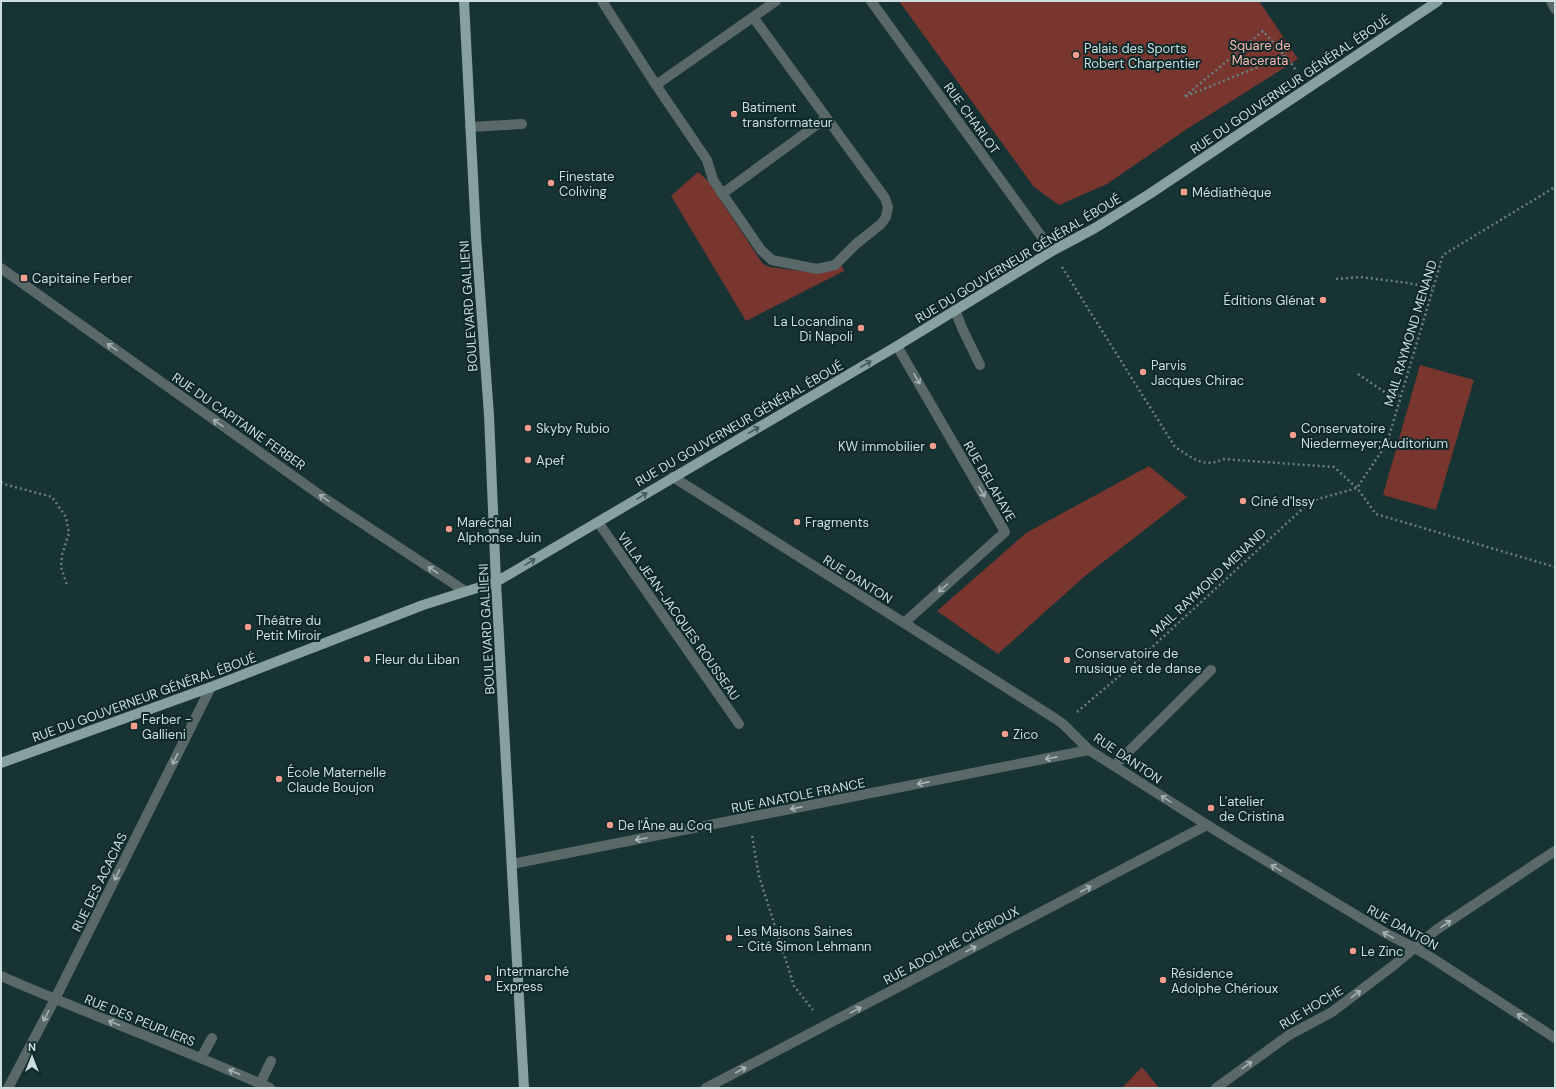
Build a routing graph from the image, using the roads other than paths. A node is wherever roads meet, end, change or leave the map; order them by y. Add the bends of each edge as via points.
1 (464, 1) edge
2 (602, 1) edge
3 (776, 1) edge
4 (871, 1) edge
5 (1438, 1) edge
6 (1551, 1) edge
7 (1555, 9) edge
8 (753, 17) junction
9 (656, 85) junction
10 (826, 118) junction
11 (522, 124) dead end
12 (470, 126) junction
13 (722, 194) junction
14 (1052, 251) junction
15 (1, 268) edge
16 (955, 310) junction
17 (897, 346) junction
18 (980, 365) dead end
19 (673, 477) junction
20 (598, 522) junction
21 (496, 582) junction
22 (465, 591) junction
23 (904, 623) junction
24 (1211, 670) dead end
25 (211, 687) junction
26 (739, 724) dead end
27 (1089, 750) junction
28 (1, 763) edge
29 (1114, 766) junction
30 (1207, 826) junction
31 (1555, 851) edge
32 (512, 864) junction
33 (1415, 948) junction
34 (1, 976) edge
35 (55, 999) junction
36 (212, 1038) dead end
37 (1555, 1038) edge
38 (201, 1058) junction
39 (271, 1061) dead end
40 (265, 1086) edge
41 (8, 1088) edge
42 (524, 1088) edge
43 (706, 1088) edge
44 (1216, 1088) edge

1 - 12 main road, BOULEVARD GALLIENI
2 - 9 street
3 - 8 street
4 - 14 street, RUE CHARLOT
5 - 14 main road, RUE DU GOUVERNEUR GÉNÉRAL ÉBOUÉ via 1151,193 1096,228
6 - 7 street
8 - 9 street
8 - 10 street
9 - 13 street via 707,160 713,180
10 - 13 street
10 - 13 street via 885,198 888,207 881,224 835,265 817,269 772,260 761,250
11 - 12 street
12 - 21 main road, BOULEVARD GALLIENI via 489,414
14 - 16 main road, RUE DU GOUVERNEUR GÉNÉRAL ÉBOUÉ
22 -> 15 street, RUE DU CAPITAINE FERBER via 327,500
16 - 17 main road, RUE DU GOUVERNEUR GÉNÉRAL ÉBOUÉ
16 - 18 street
19 -> 17 main road, RUE DU GOUVERNEUR GÉNÉRAL ÉBOUÉ
17 -> 23 street, RUE DELAHAYE via 1005,532
20 -> 19 main road, RUE DU GOUVERNEUR GÉNÉRAL ÉBOUÉ
19 - 23 street, RUE DANTON
21 -> 20 main road, RUE DU GOUVERNEUR GÉNÉRAL ÉBOUÉ
20 - 26 street, VILLA JEAN-JACQUES ROUSSEAU
21 - 22 main road, RUE DU GOUVERNEUR GÉNÉRAL ÉBOUÉ
21 - 32 main road, BOULEVARD GALLIENI
22 - 25 main road, RUE DU GOUVERNEUR GÉNÉRAL ÉBOUÉ
23 - 27 street, RUE DANTON via 1063,724
24 - 29 street
25 - 28 main road, RUE DU GOUVERNEUR GÉNÉRAL ÉBOUÉ
25 -> 35 street, RUE DES ACACIAS
27 - 29 street, RUE DANTON
27 -> 32 street, RUE ANATOLE FRANCE
30 -> 29 street, RUE DANTON
33 -> 30 street, RUE DANTON via 1389,936
43 -> 30 street, RUE ADOLPHE CHÉRIOUX
33 -> 31 street, RUE HOCHE via 1446,924
32 - 42 main road, BOULEVARD GALLIENI
37 -> 33 street, RUE DANTON
44 -> 33 street, RUE HOCHE via 1289,1035 1332,1012
34 - 35 street, RUE DES PEUPLIERS
38 -> 35 street, RUE DES PEUPLIERS
35 -> 41 street, RUE DES ACACIAS
36 - 38 street
40 -> 38 street, RUE DES PEUPLIERS
39 - 40 street

